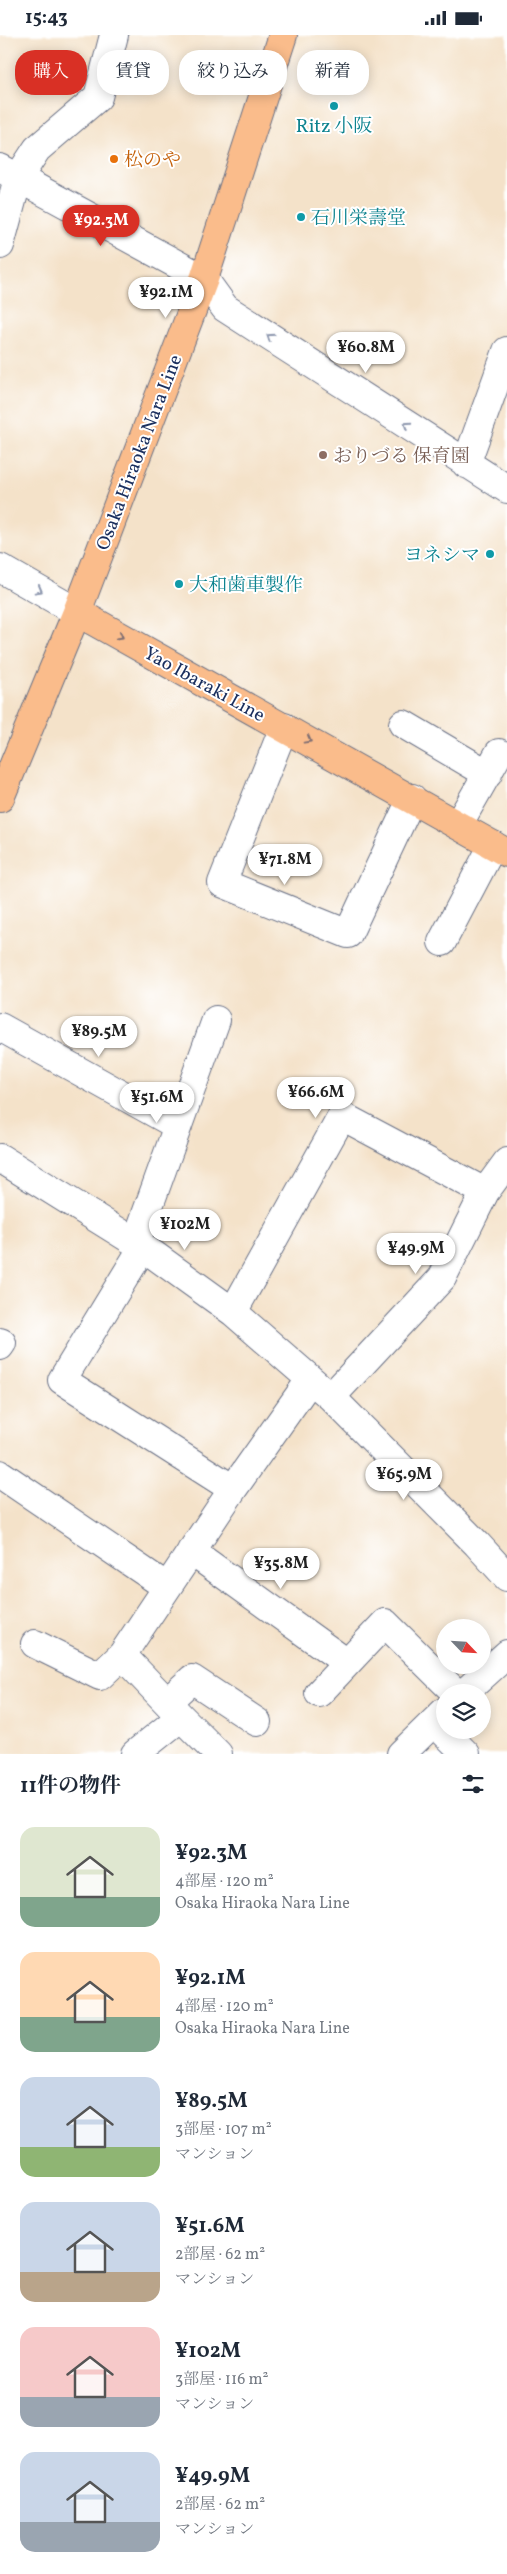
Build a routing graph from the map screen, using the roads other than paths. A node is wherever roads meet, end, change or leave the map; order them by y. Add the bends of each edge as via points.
1 (114, 35) edge
2 (283, 35) edge
3 (9, 173) edge
4 (0, 245) edge
5 (204, 279) junction
6 (507, 351) edge
7 (466, 464) junction
8 (507, 489) edge
9 (0, 569) edge
10 (77, 612) junction
11 (404, 724) dead end
12 (284, 727) junction
13 (0, 797) edge
14 (412, 798) junction
15 (458, 825) junction
16 (500, 849) edge
17 (442, 942) dead end
18 (216, 1020) dead end
19 (0, 1027) edge
20 (178, 1126) junction
21 (0, 1158) edge
22 (507, 1163) edge
23 (485, 1191) junction
24 (140, 1244) junction
25 (233, 1312) junction
26 (310, 1380) junction
27 (331, 1397) junction
28 (0, 1475) edge
29 (233, 1489) junction
30 (190, 1551) junction
31 (507, 1577) edge
32 (167, 1587) junction
33 (35, 1644) dead end
34 (507, 1654) edge
35 (122, 1655) junction
36 (347, 1663) junction
37 (447, 1684) edge
38 (474, 1684) edge
39 (319, 1693) dead end
40 (174, 1709) junction
41 (436, 1719) edge
42 (257, 1722) dead end
43 (455, 1739) edge
44 (134, 1754) edge
45 (218, 1754) edge
46 (401, 1754) edge
47 (466, 1754) edge

1 - 3 street via 98,97
2 - 5 main road, Osaka Hiraoka Nara Line
3 - 4 street
3 - 5 street
7 -> 5 street via 225,308
5 - 10 main road, Osaka Hiraoka Nara Line
6 - 7 street
7 - 8 street
9 -> 10 street
10 -> 12 main road, Yao Ibaraki Line
10 - 13 main road
11 - 15 street via 494,764
12 -> 14 main road, Yao Ibaraki Line
12 - 14 street via 222,883 348,934
14 - 15 main road, Yao Ibaraki Line
15 - 16 main road, Yao Ibaraki Line
16 - 17 street
18 - 20 street
19 - 20 street
20 - 24 street
21 - 24 street
22 - 23 street
23 - 25 street via 342,1116
23 - 27 street via 442,1278
24 - 25 street
24 - 29 street via 62,1380
25 - 26 street
26 - 27 street
26 - 29 street
27 - 31 street
28 - 32 street
29 - 30 street
30 - 32 street
30 - 36 street
32 - 35 street
33 - 35 street via 100,1676
34 - 38 street
35 - 40 street
36 - 37 street via 384,1623
36 - 39 street
40 - 42 street via 192,1679
40 - 44 street
40 - 45 street
41 - 46 street
43 - 47 street

